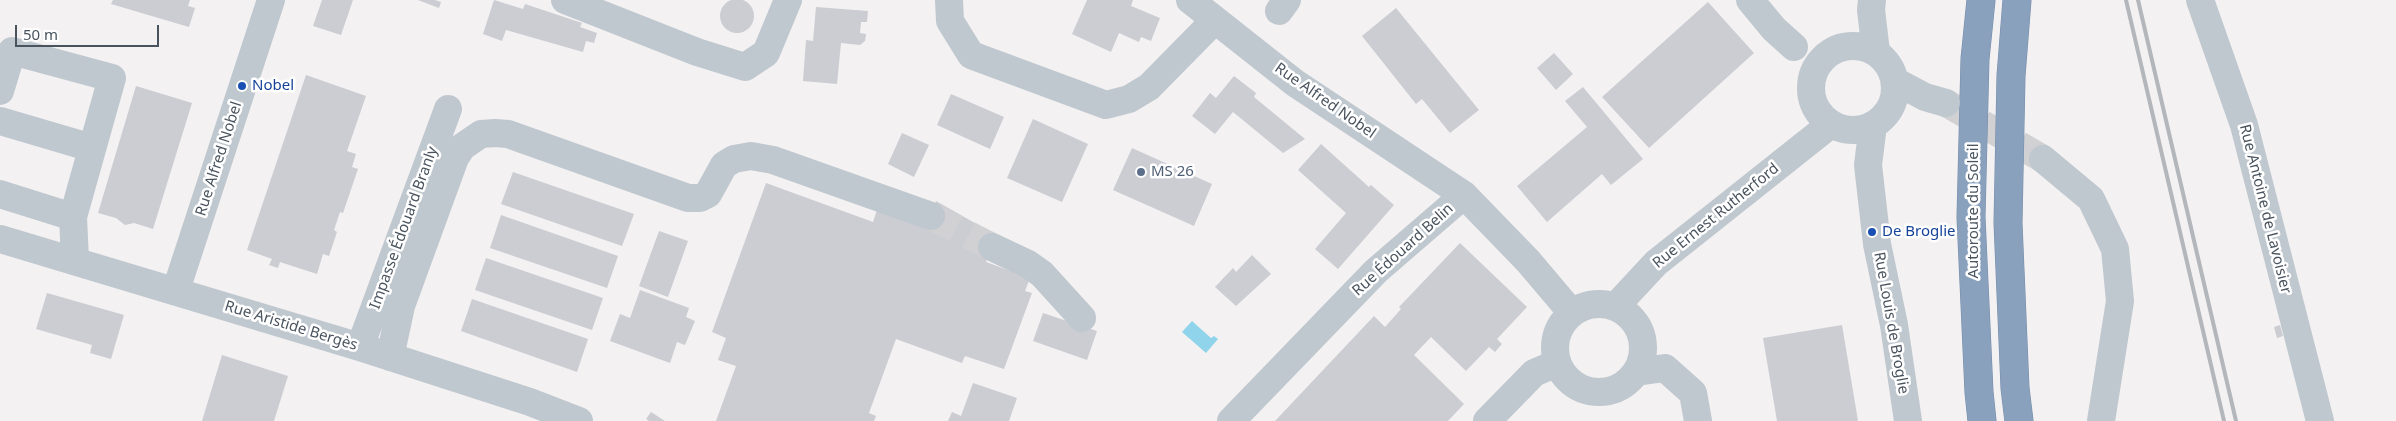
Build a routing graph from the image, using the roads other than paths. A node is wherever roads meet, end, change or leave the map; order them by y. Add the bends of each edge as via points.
1 (271, 0) edge
2 (565, 0) edge
3 (788, 0) edge
4 (949, 0) edge
5 (1190, 0) edge
6 (1750, 0) edge
7 (1981, 0) edge
8 (2017, 0) edge
9 (2200, 0) edge
10 (1872, 5) edge
11 (1215, 20) junction
12 (1865, 49) junction
13 (1820, 63) junction
14 (1894, 90) junction
15 (0, 91) edge
16 (1936, 100) tunnel mouth
17 (448, 109) dead end
18 (0, 121) edge
19 (1844, 123) junction
20 (92, 148) junction
21 (2043, 159) tunnel mouth
22 (0, 194) edge
23 (1464, 195) junction
24 (931, 216) tunnel mouth
25 (73, 217) junction
26 (0, 239) edge
27 (992, 247) tunnel mouth
28 (75, 260) junction
29 (176, 290) junction
30 (1616, 306) junction
31 (1572, 312) junction
32 (1082, 318) dead end
33 (360, 347) junction
34 (390, 357) junction
35 (1557, 364) junction
36 (1636, 372) junction
37 (579, 421) edge
38 (1231, 421) edge
39 (1486, 421) edge
40 (1698, 421) edge
41 (1908, 421) edge
42 (1982, 421) edge
43 (2019, 421) edge
44 (2101, 421) edge
45 (2320, 421) edge

1 - 29 street, Rue Alfred Nobel
2 - 3 street via 697,52 745,67 766,53
4 - 11 street via 950,21 971,55 1106,105 1129,98 1148,87
5 - 11 street, Rue Alfred Nobel
6 - 13 street via 1774,29 1794,47
7 - 42 highway, Autoroute du Soleil via 1971,217
8 - 43 highway via 2011,76 2008,223
9 - 45 street, Rue Antoine de Lavoisier via 2244,125
10 - 12 street
11 - 23 street, Rue Alfred Nobel via 1295,82
12 - 13 street via 1838,49
12 - 14 street via 1888,64
13 - 19 street via 1811,92
14 - 16 street
14 - 19 street via 1886,114
15 - 20 street via 12,50 112,78
17 - 33 street, Impasse Édouard Branly
18 - 20 street
19 - 30 street, Rue Ernest Rutherford via 1798,150 1656,263
19 - 41 street, Rue Louis de Broglie via 1868,165
20 - 25 street
21 - 44 street via 2091,199 2115,249 2120,301
22 - 25 street
23 - 31 street, Rue Édouard Belin
23 - 38 street, Rue Édouard Belin via 1376,271
24 - 34 street via 751,156 734,159 724,165 708,194 688,198 508,134 481,134 462,147 455,158 401,306
25 - 28 street
26 - 28 street, Rue Aristide Bergès
27 - 32 street via 1042,274
28 - 29 street, Rue Aristide Bergès
29 - 33 street, Rue Aristide Bergès
30 - 31 street via 1593,304
30 - 36 street via 1632,318 1642,335 1643,354
31 - 35 street via 1559,328 1554,346
33 - 34 street, Rue Aristide Bergès
34 - 37 street, Rue Aristide Bergès
35 - 36 street via 1569,380 1601,392 1621,387
35 - 39 street via 1534,373
36 - 40 street via 1665,368 1693,393

